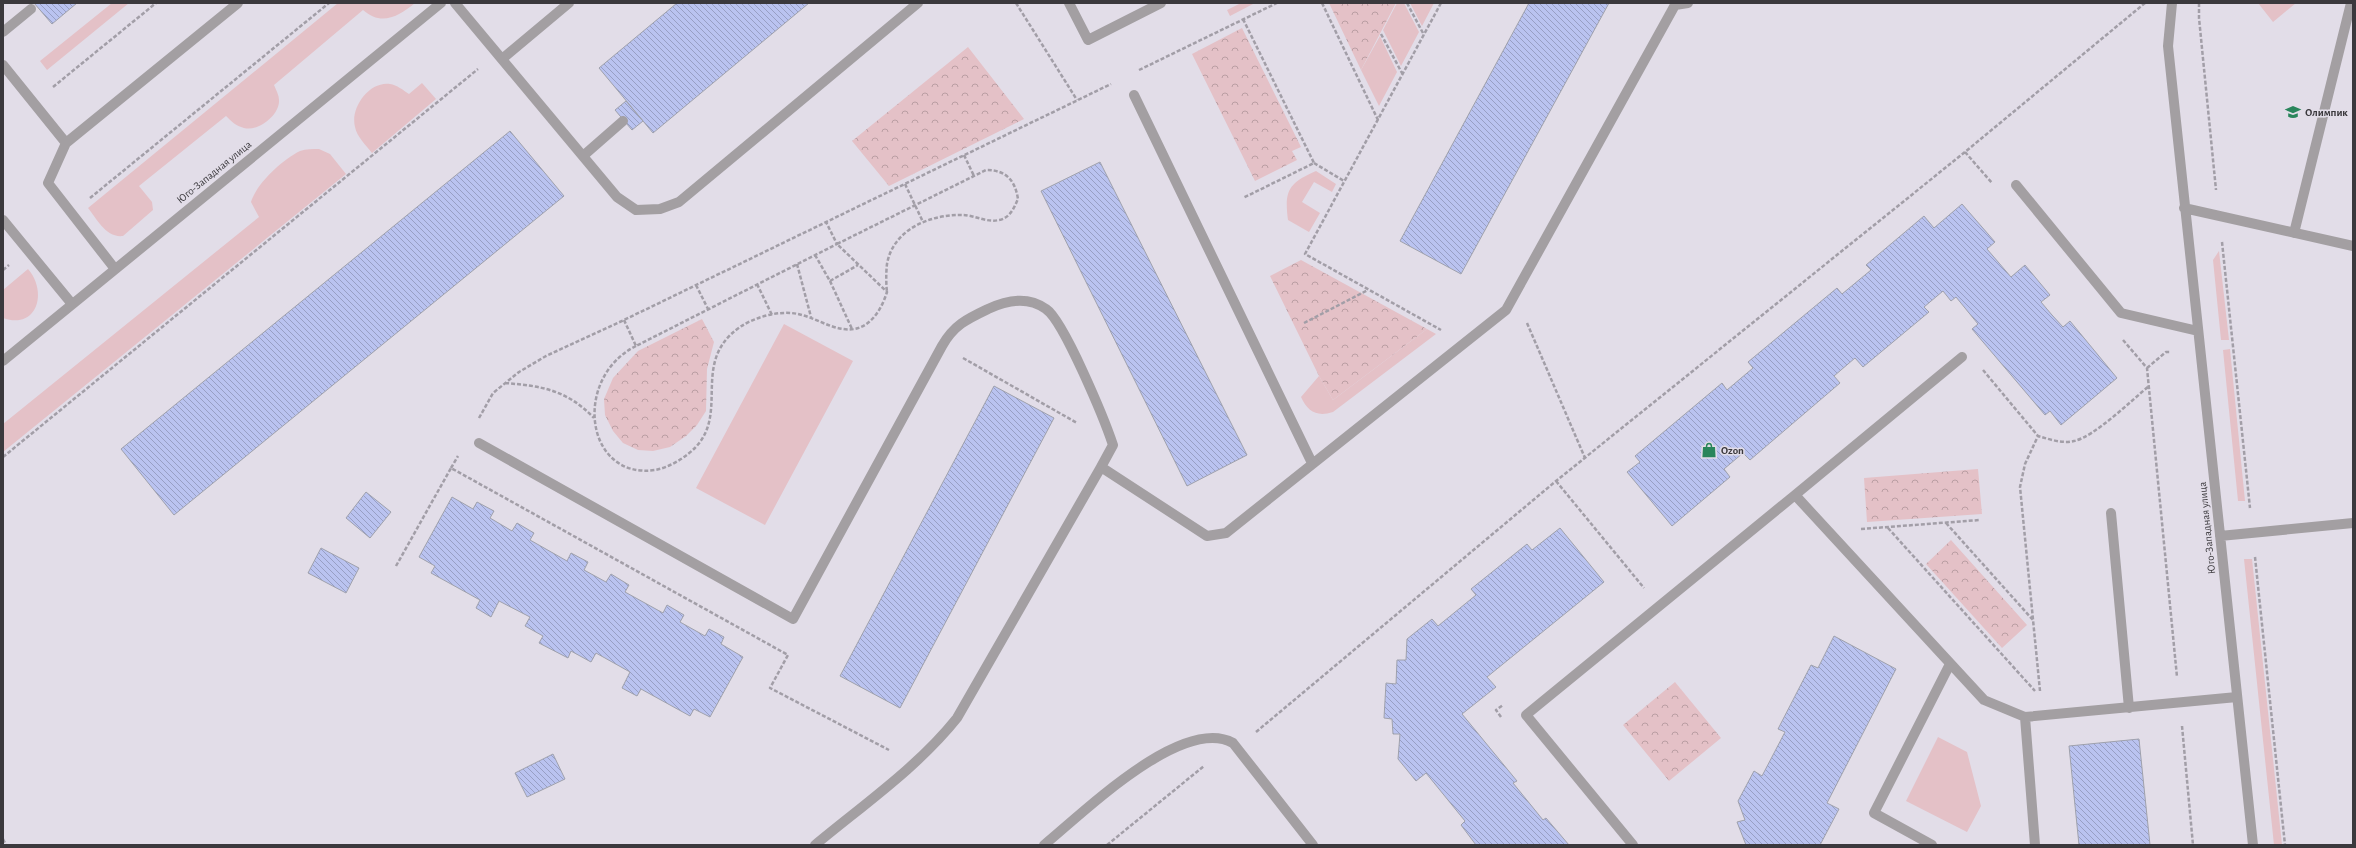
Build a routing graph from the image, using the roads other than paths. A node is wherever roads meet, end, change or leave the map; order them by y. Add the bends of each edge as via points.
1 (238, 3) edge
2 (441, 3) edge
3 (455, 3) edge
4 (569, 3) edge
5 (918, 3) edge
6 (1069, 3) edge
7 (1161, 3) edge
8 (1688, 3) edge
9 (2172, 3) edge
10 (2351, 3) edge
11 (31, 9) dead end
12 (3, 32) edge
13 (500, 56) junction
14 (3, 65) edge
15 (1134, 95) dead end
16 (623, 121) dead end
17 (66, 143) junction
18 (583, 156) junction
19 (2016, 185) dead end
20 (2184, 208) junction
21 (3, 220) edge
22 (2294, 232) junction
23 (2353, 246) edge
24 (115, 269) junction
25 (72, 304) junction
26 (2198, 331) junction
27 (1962, 357) dead end
28 (3, 361) edge
29 (479, 443) dead end
30 (1312, 463) junction
31 (1101, 467) junction
32 (1795, 495) junction
33 (2111, 513) dead end
34 (2353, 523) edge
35 (2220, 536) junction
36 (1950, 664) junction
37 (2237, 696) junction
38 (2128, 708) junction
39 (2025, 717) junction
40 (815, 845) edge
41 (1044, 845) edge
42 (1313, 845) edge
43 (1633, 845) edge
44 (1932, 845) edge
45 (2035, 845) edge
46 (2253, 845) edge

1 - 17 street
2 - 24 street, Юго-Западная улица
3 - 13 street
4 - 13 street
5 - 18 street via 680,202 660,209 636,210 617,197
6 - 7 street via 1088,40
8 - 30 street via 1675,5 1506,310
9 - 20 street, Юго-Западная улица via 2168,46
10 - 22 street
11 - 12 street
13 - 18 street
14 - 17 street
15 - 30 street
16 - 18 street
17 - 24 street via 48,183
19 - 26 street via 2121,313
20 - 22 street
20 - 26 street, Юго-Западная улица
21 - 25 street
22 - 23 street
24 - 25 street, Юго-Западная улица
25 - 28 street, Юго-Западная улица
26 - 35 street, Юго-Западная улица
27 - 32 street
29 - 31 street via 793,619 942,346 961,323 994,306 1014,301 1031,301 1048,309 1060,327 1101,411 1112,445
30 - 31 street via 1226,533 1207,536
31 - 40 street via 957,718 922,757
32 - 36 street
32 - 43 street via 1526,715
33 - 38 street
34 - 35 street
35 - 37 street, Юго-Западная улица
36 - 39 street via 1984,700
36 - 44 street via 1874,813
37 - 38 street
37 - 46 street, Юго-Западная улица
38 - 39 street
39 - 45 street
41 - 42 street via 1142,764 1159,754 1196,740 1226,739 1233,743

